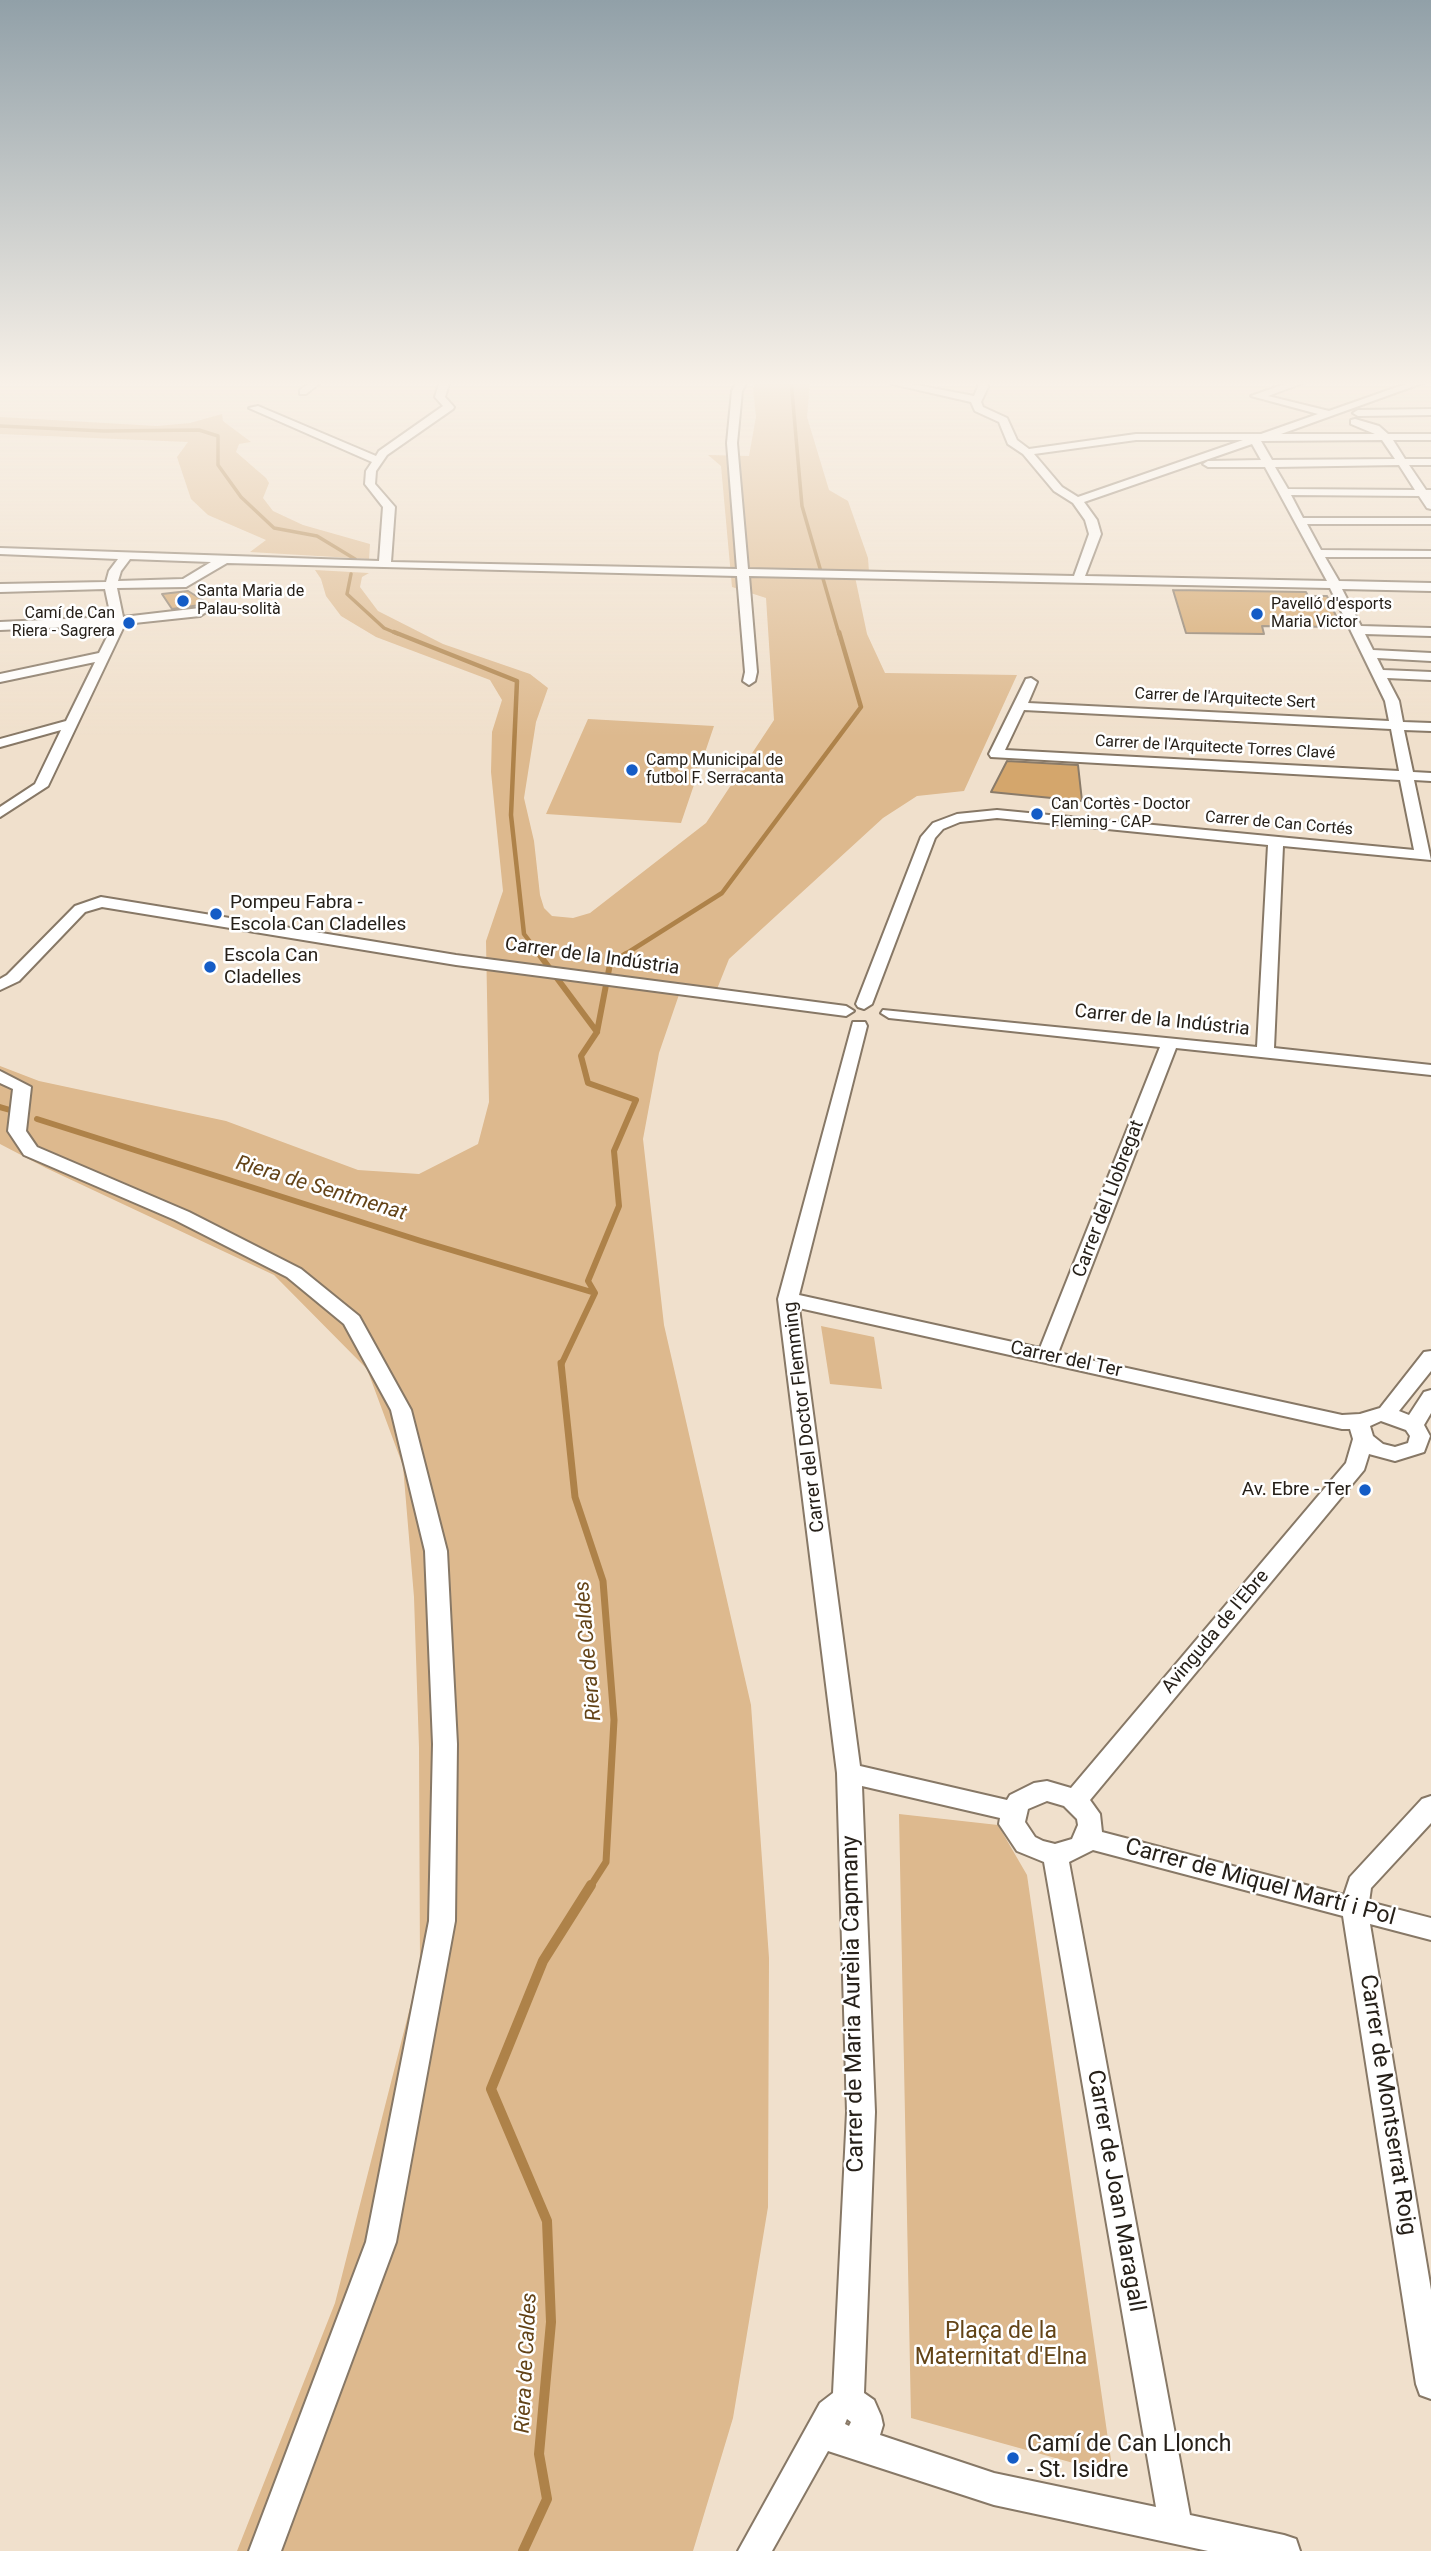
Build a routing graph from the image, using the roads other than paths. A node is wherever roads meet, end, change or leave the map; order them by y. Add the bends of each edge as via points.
1 (382, 499) edge
2 (737, 499) edge
3 (1074, 499) edge
4 (1083, 499) edge
5 (1288, 499) edge
6 (1077, 501) junction
7 (1299, 521) junction
8 (1431, 521) edge
9 (0, 551) edge
10 (1316, 553) junction
11 (1431, 554) edge
12 (126, 556) junction
13 (224, 559) junction
14 (385, 565) junction
15 (744, 573) junction
16 (1078, 580) junction
17 (1334, 585) junction
18 (111, 587) junction
19 (1431, 587) edge
20 (0, 588) edge
21 (200, 612) dead end
22 (117, 620) junction
23 (0, 626) edge
24 (1356, 630) junction
25 (1431, 632) edge
26 (1368, 654) junction
27 (1431, 657) edge
28 (102, 661) junction
29 (1378, 674) junction
30 (1431, 676) edge
31 (0, 678) edge
32 (749, 681) dead end
33 (1031, 682) dead end
34 (0, 688) edge
35 (1018, 706) junction
36 (69, 724) junction
37 (1396, 725) junction
38 (1431, 727) edge
39 (0, 743) edge
40 (1406, 776) junction
41 (1431, 777) edge
42 (0, 813) edge
43 (1276, 841) junction
44 (1426, 855) edge
45 (0, 985) edge
46 (864, 1004) junction
47 (869, 1021) junction
48 (1170, 1043) junction
49 (1265, 1053) junction
50 (1431, 1070) edge
51 (0, 1076) edge
52 (12, 1141) edge
53 (788, 1299) junction
54 (1047, 1356) junction
55 (1431, 1357) edge
56 (1431, 1397) edge
57 (1386, 1415) junction
58 (1357, 1429) junction
59 (1424, 1440) edge
60 (1395, 1453) junction
61 (1356, 1465) junction
62 (849, 1773) junction
63 (1075, 1800) junction
64 (1431, 1806) edge
65 (1013, 1811) junction
66 (1088, 1838) junction
67 (1055, 1854) junction
68 (1355, 1909) junction
69 (1431, 1929) edge
70 (1431, 2384) edge
71 (839, 2411) junction
72 (1175, 2528) junction
73 (265, 2551) edge
74 (754, 2551) edge
75 (1284, 2551) edge

1 - 14 street via 389,507
2 - 15 street
3 - 6 street
4 - 6 street
5 - 7 street
6 - 16 street via 1095,534
7 - 8 street
7 - 10 street
9 - 12 street
10 - 11 street
10 - 17 street
12 - 13 street
12 - 18 street via 114,571
13 - 14 street
13 - 18 street via 186,583
14 - 15 street
15 - 16 street
15 - 32 street
16 - 17 street
17 - 19 street
17 - 24 street
18 - 20 street
18 - 22 street
21 - 22 street
22 - 23 street
22 - 28 street via 119,625
24 - 25 street
24 - 26 street
26 - 27 street
26 - 29 street
28 - 31 street
28 - 34 street
28 - 36 street
29 - 30 street
29 - 37 street via 1392,701
33 - 35 street
35 - 37 street, Carrer de l'Arquitecte Sert
35 - 40 street, Carrer de l'Arquitecte Torres Clavé via 996,754
36 - 39 street
36 - 42 street via 41,786
37 - 38 street, Carrer de l'Arquitecte Sert
37 - 40 street
40 - 41 street, Carrer de l'Arquitecte Torres Clavé
40 - 44 street
43 - 44 street, Carrer de Can Cortés
43 - 46 street, Carrer de Can Cortés via 997,814 957,818 938,826 928,837
43 - 49 street
45 - 47 street, Carrer de la Indústria via 13,978 80,909 101,902
46 - 47 street
46 - 47 street via 881,1007
47 - 48 street, Carrer de la Indústria
47 - 53 street, Carrer del Doctor Flemming
48 - 49 street, Carrer de la Indústria
48 - 54 street, Carrer del Llobregat
49 - 50 street, Carrer de la Indústria
51 - 52 street via 22,1087
52 - 73 street via 182,1216 295,1273 352,1320 401,1410 436,1551 445,1744 442,1921 381,2242
53 - 54 street, Carrer del Ter
53 - 62 street, Carrer del Doctor Flemming
54 - 58 street, Carrer del Ter
55 - 57 street
56 - 59 street
57 - 58 street via 1377,1415
57 - 59 street
58 - 60 street via 1368,1445
58 - 61 street, Avinguda de l'Ebre
59 - 60 street
60 - 61 street, Avinguda de l'Ebre
61 - 63 street, Avinguda de l'Ebre
62 - 65 street
62 - 71 street, Carrer de Maria Aurèlia Capmany via 861,2112
63 - 65 street via 1060,1793 1034,1793
63 - 66 street via 1088,1814
64 - 68 street via 1359,1884
65 - 67 street via 1017,1835 1026,1844
66 - 67 street via 1081,1846
66 - 68 street, Carrer de Miquel Martí i Pol
67 - 72 street, Carrer de Joan Maragall
68 - 69 street, Carrer de Miquel Martí i Pol
68 - 70 street, Carrer de Montserrat Roig
71 - 72 street via 860,2409 866,2419 865,2432 854,2442 995,2489
71 - 74 street
72 - 75 street

